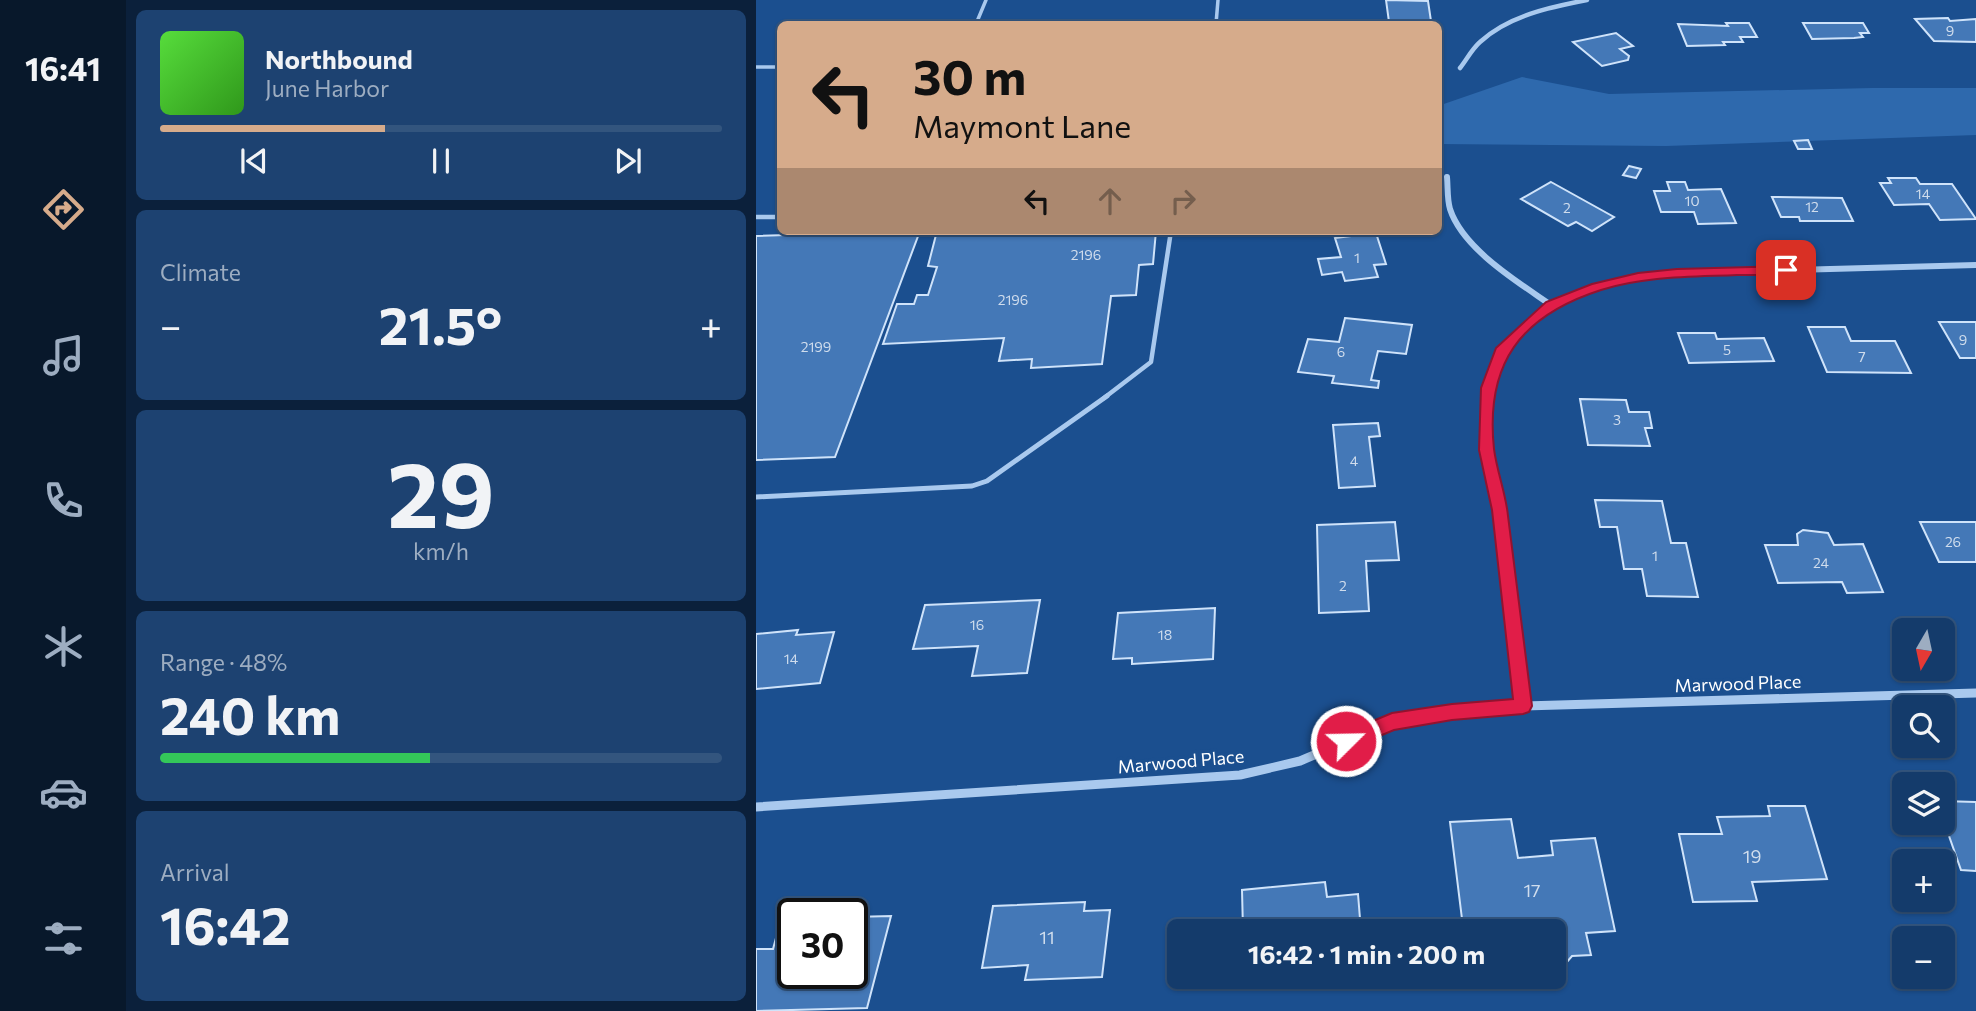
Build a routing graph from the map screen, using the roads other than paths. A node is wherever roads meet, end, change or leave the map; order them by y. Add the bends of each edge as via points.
1 (986, 0) edge
2 (1219, 0) edge
3 (1587, 0) edge
4 (977, 21) edge
5 (1216, 21) edge
6 (777, 66) edge
7 (756, 67) edge
8 (1460, 68) dead end
9 (1447, 177) dead end
10 (756, 217) edge
11 (777, 217) edge
12 (1170, 235) edge
13 (1976, 265) edge
14 (1551, 305) junction
15 (756, 497) edge
16 (1976, 693) edge
17 (1523, 706) junction
18 (756, 807) edge

1 - 4 lane
2 - 5 lane
3 - 8 street via 1548,9 1490,33
6 - 7 lane
9 - 14 street via 1451,213 1472,241
10 - 11 lane
12 - 15 lane via 1151,362 987,481 972,486
13 - 14 street via 1677,273 1597,287
14 - 17 street via 1501,351 1488,388 1487,450 1500,510
16 - 17 street, Marwood Place
17 - 18 street, Marwood Place via 1392,722 1300,761 1240,775

